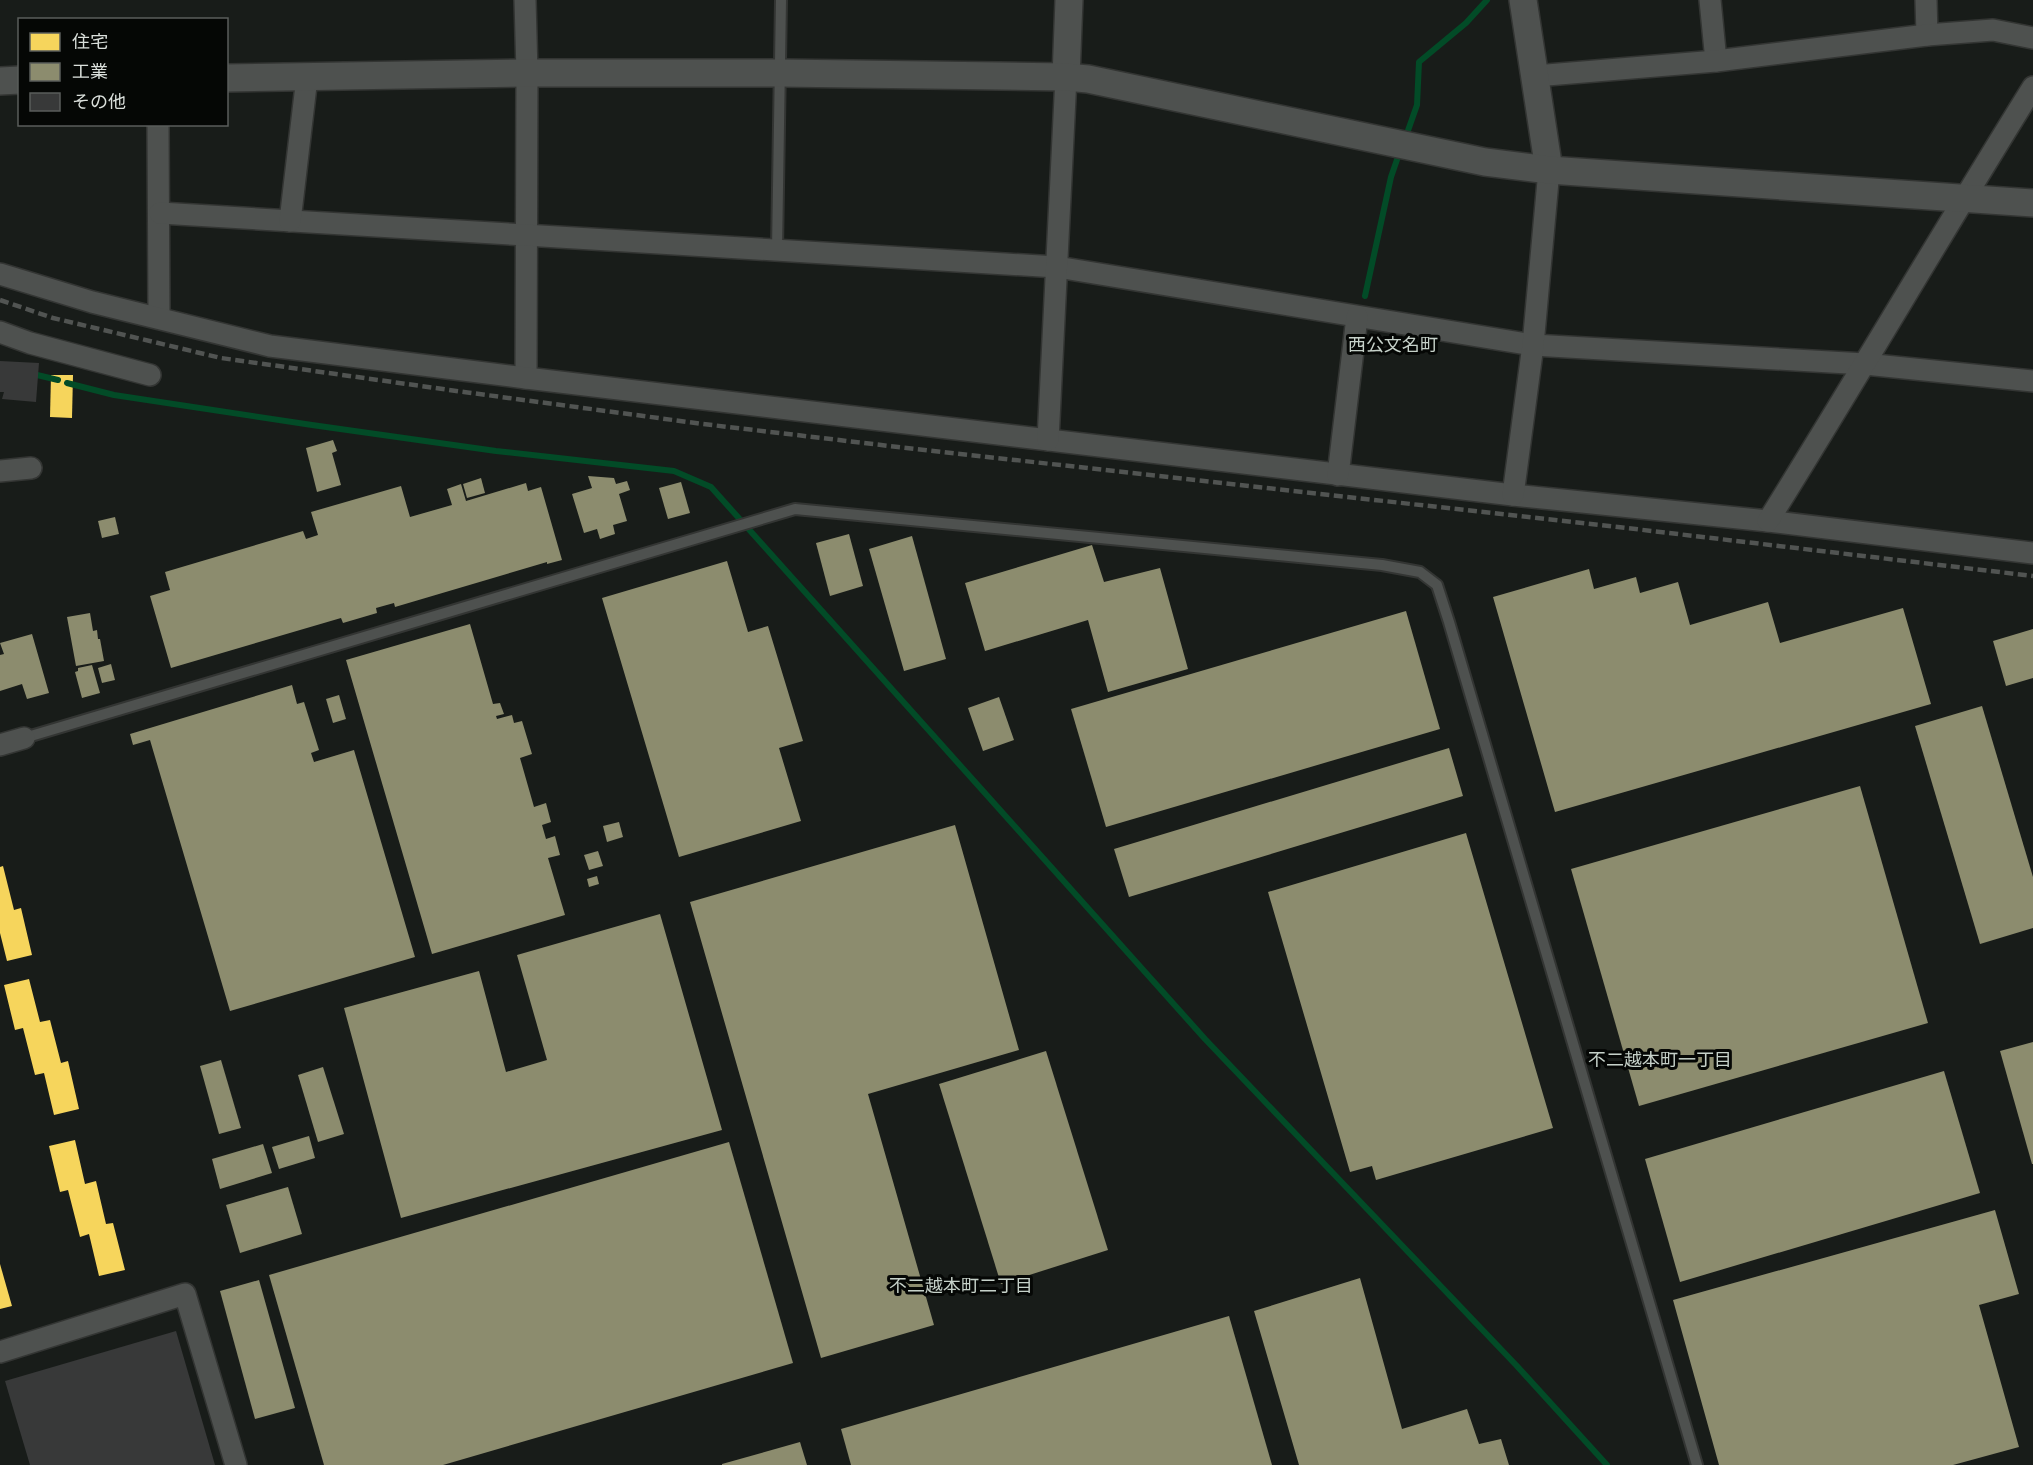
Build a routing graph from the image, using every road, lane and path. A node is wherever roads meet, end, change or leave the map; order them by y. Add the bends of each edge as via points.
1 (525, 0) edge
2 (781, 0) edge
3 (1069, 0) edge
4 (1524, 0) edge
5 (1710, 0) edge
6 (1926, 0) edge
7 (1927, 35) junction
8 (2033, 38) edge
9 (1716, 61) junction
10 (527, 73) junction
11 (781, 73) junction
12 (1535, 76) junction
13 (307, 77) junction
14 (1066, 77) junction
15 (228, 78) edge
16 (18, 80) edge
17 (0, 81) edge
18 (2033, 87) edge
19 (158, 126) edge
20 (1549, 170) junction
21 (1964, 198) junction
22 (2033, 202) edge
23 (160, 213) junction
24 (290, 221) junction
25 (526, 235) junction
26 (777, 250) junction
27 (1057, 267) junction
28 (0, 274) edge
29 (159, 317) junction
30 (1358, 317) junction
31 (0, 332) edge
32 (1533, 345) junction
33 (1865, 364) junction
34 (150, 375) dead end
35 (526, 378) junction
36 (2033, 381) edge
37 (1048, 440) junction
38 (31, 468) dead end
39 (0, 471) edge
40 (1338, 475) junction
41 (1513, 495) junction
42 (1768, 520) junction
43 (2033, 553) edge
44 (24, 738) joint
45 (0, 745) edge
46 (0, 1352) edge
47 (236, 1465) edge
48 (1697, 1465) edge

1 - 10 street
2 - 11 lane
3 - 14 street
4 - 12 street
5 - 9 street
6 - 7 street
7 - 8 street via 1993,30
7 - 9 street
9 - 12 street
10 - 11 street
10 - 13 street
10 - 25 street
11 - 14 street
11 - 26 lane
12 - 20 street
13 - 15 street
13 - 24 street
14 - 20 street via 1485,162
14 - 27 street
16 - 17 street
18 - 21 street
19 - 23 street
20 - 21 street
20 - 32 street
21 - 22 street
21 - 33 street
23 - 24 street
23 - 29 street
24 - 25 street
25 - 26 street
25 - 35 street
26 - 27 street
27 - 30 street
27 - 37 street
28 - 29 street via 92,302
29 - 35 street via 270,346
30 - 32 street
30 - 40 street
31 - 34 street
32 - 33 street
32 - 41 street
33 - 36 street
33 - 42 street
35 - 37 street
37 - 40 street
38 - 39 street
40 - 41 street
41 - 42 street
42 - 43 street
44 - 45 street
44 - 48 lane via 795,509 1382,565 1420,572 1437,585 1449,622
46 - 47 street via 184,1294

